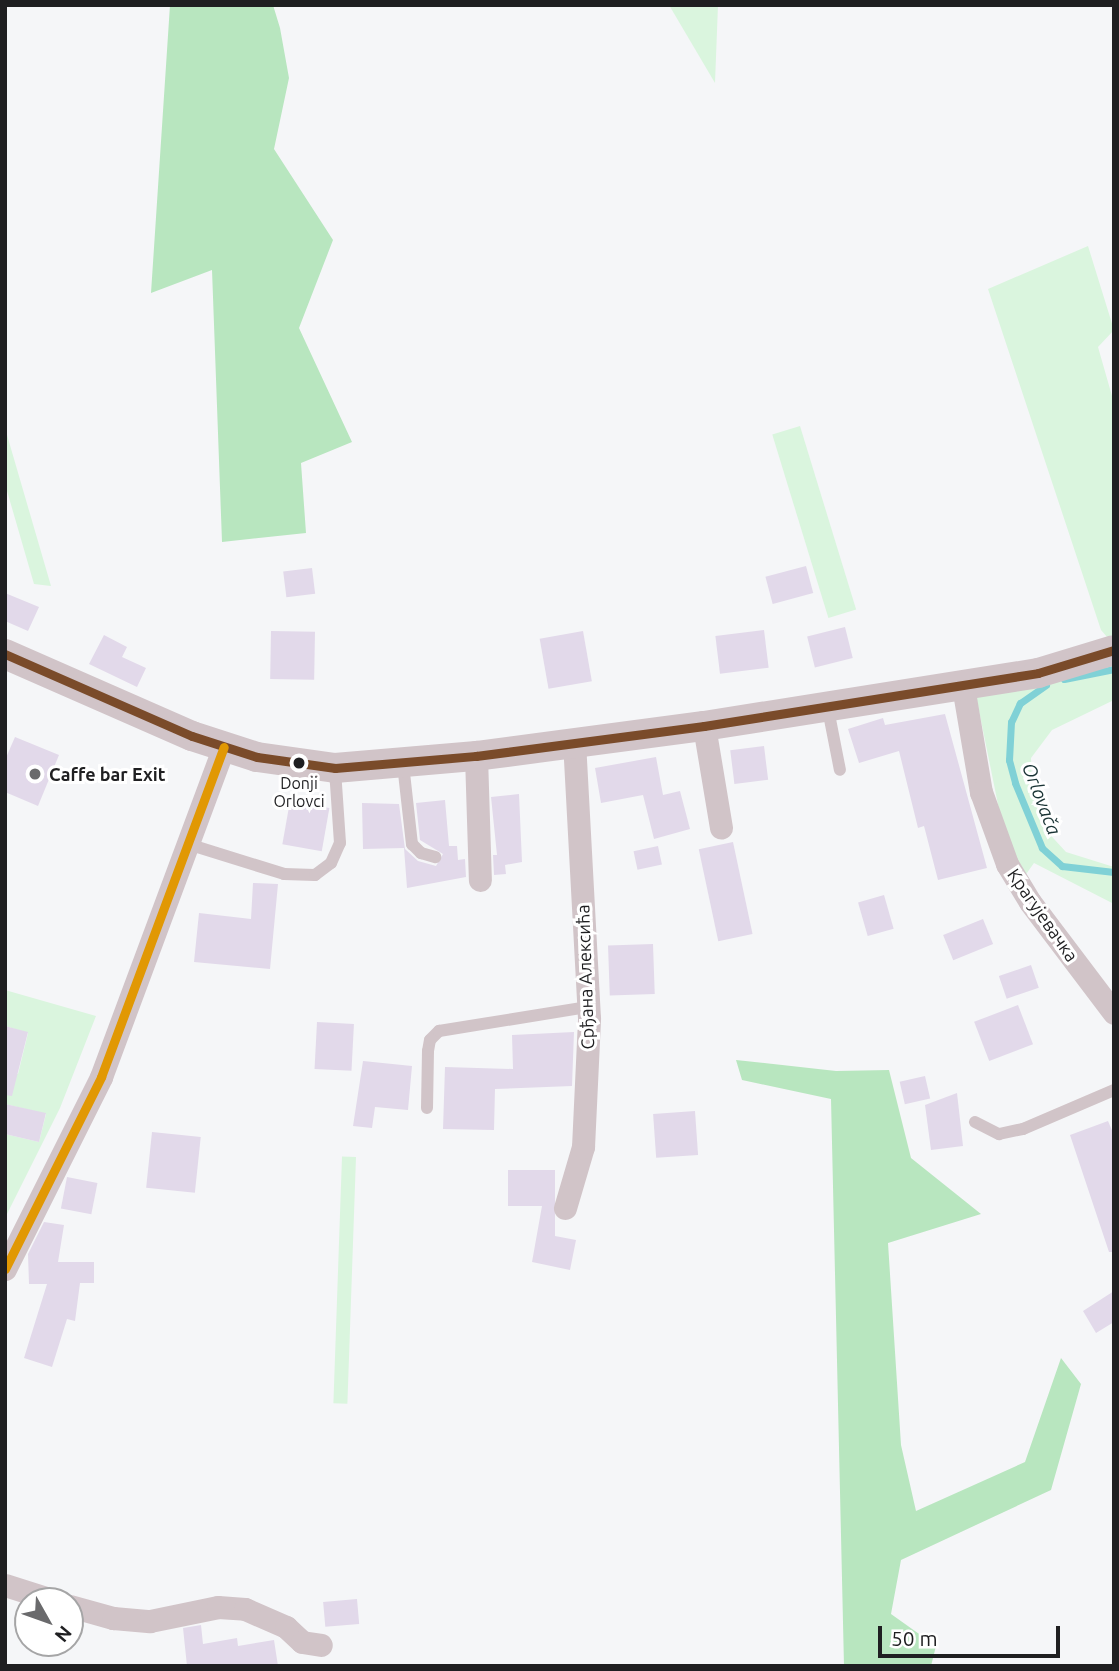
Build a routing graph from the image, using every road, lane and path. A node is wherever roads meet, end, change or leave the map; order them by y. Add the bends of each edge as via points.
1 (1114, 650) edge
2 (5, 654) edge
3 (962, 686) junction
4 (827, 704) junction
5 (704, 726) junction
6 (574, 743) junction
7 (224, 747) junction
8 (476, 756) junction
9 (403, 764) junction
10 (335, 768) junction
11 (840, 770) dead end
12 (722, 828) dead end
13 (191, 845) junction
14 (435, 857) dead end
15 (480, 880) dead end
16 (588, 1007) junction
17 (1114, 1013) edge
18 (1114, 1090) edge
19 (427, 1108) dead end
20 (975, 1122) dead end
21 (565, 1208) dead end
22 (5, 1269) edge
23 (84, 1610) edge
24 (321, 1645) dead end

1 - 3 street via 1038,673
2 - 7 street
3 - 4 street
3 - 17 street, Крагујевачка via 981,792 1007,864
4 - 5 street
4 - 11 lane
5 - 6 street
5 - 12 street
6 - 8 street
6 - 16 street, Срђана Алексића
7 - 10 street
7 - 13 street
8 - 9 street
8 - 15 street
9 - 10 street
9 - 14 lane via 412,844
10 - 13 lane via 340,843 331,863 315,875 284,874
13 - 22 street via 101,1077
16 - 19 lane via 439,1031 430,1040 428,1051
16 - 21 street, Срђана Алексића via 583,1147
18 - 20 lane via 1023,1129 999,1134
23 - 24 street via 150,1621 218,1607 245,1609 286,1627 302,1642

